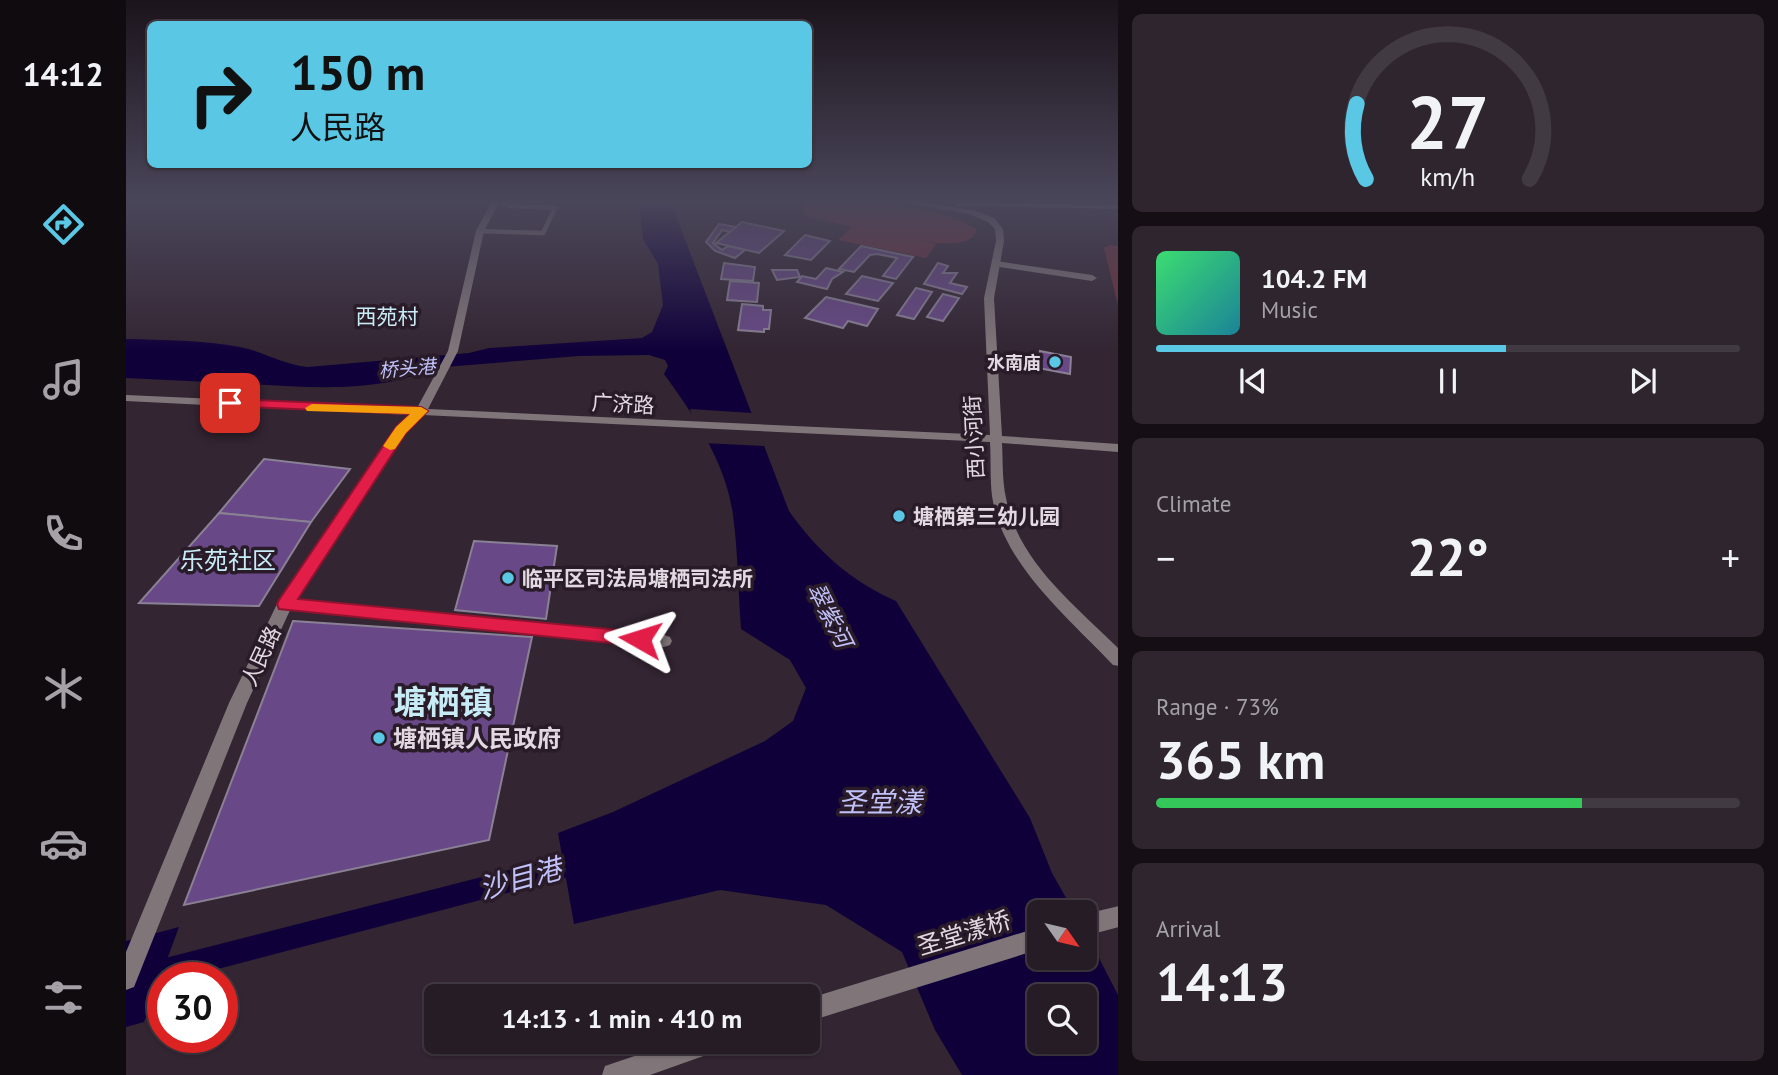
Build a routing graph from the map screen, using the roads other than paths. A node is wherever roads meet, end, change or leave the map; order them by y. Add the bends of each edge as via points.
1 (476, 251) edge
2 (997, 251) edge
3 (996, 264) junction
4 (1092, 278) dead end
5 (126, 398) edge
6 (421, 411) junction
7 (996, 439) junction
8 (1118, 448) edge
9 (285, 604) junction
10 (664, 641) dead end
11 (1117, 657) edge
12 (1118, 916) edge
13 (1097, 922) edge
14 (1027, 942) edge
15 (126, 979) edge
16 (820, 1007) edge
17 (676, 1054) edge
18 (614, 1075) edge

1 - 6 street, 人民路 via 453,351
2 - 3 street, 西小河街
3 - 4 street
3 - 7 street, 西小河街 via 989,298
5 - 6 street, 广济路
6 - 7 street, 广济路
6 - 9 street, 人民路 via 401,430
7 - 8 street, 广济路
7 - 11 street, 西小河街 via 999,498 1012,536 1031,569
9 - 10 street
9 - 15 street, 人民路 via 239,703
12 - 13 street
14 - 16 street, 圣堂漾桥
17 - 18 street

